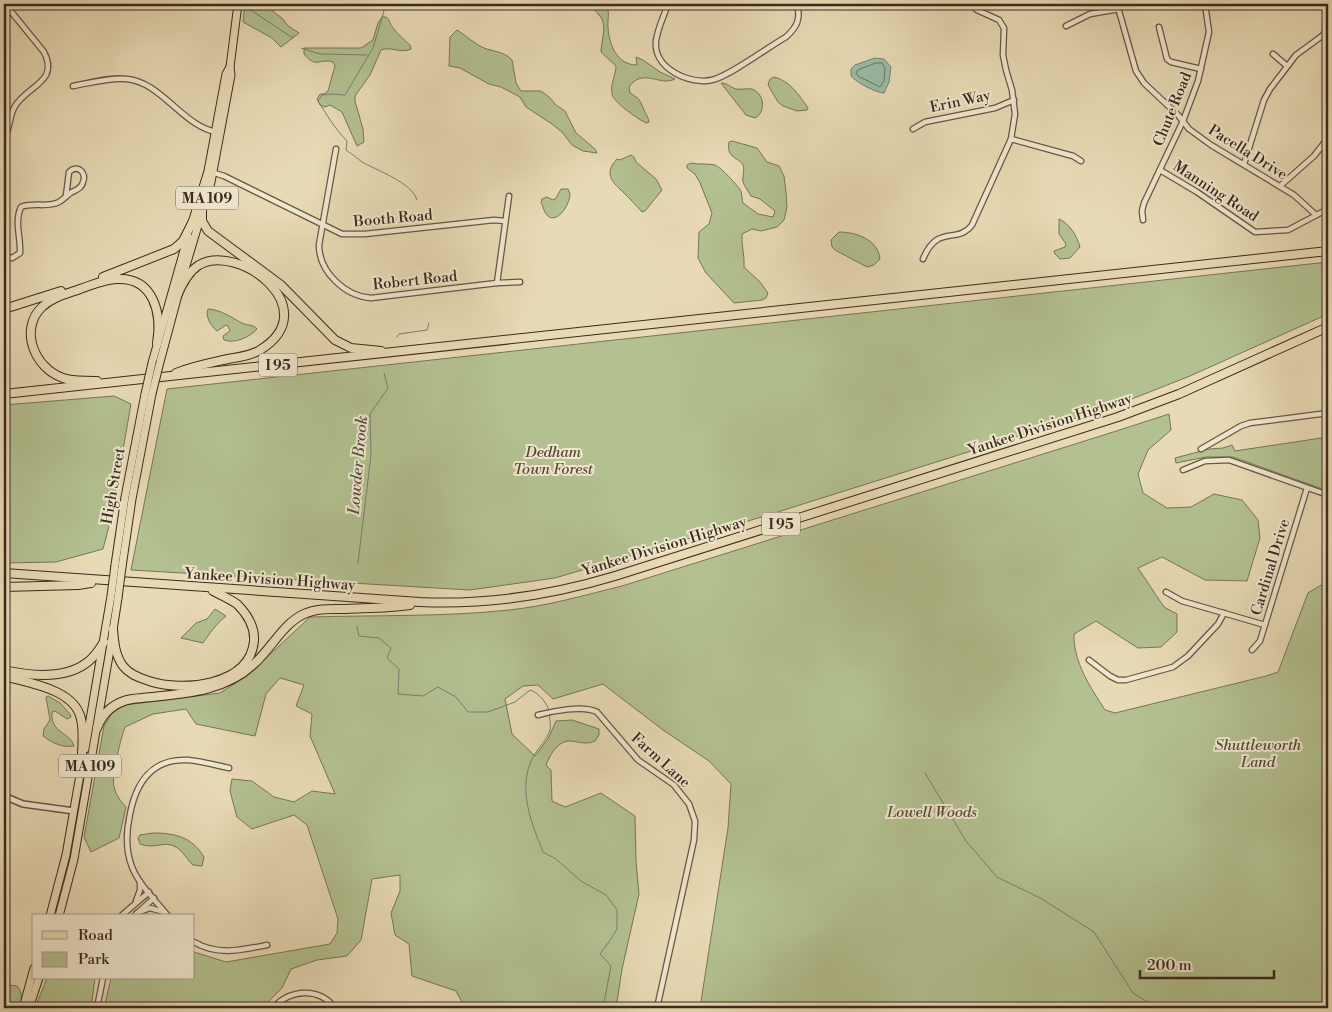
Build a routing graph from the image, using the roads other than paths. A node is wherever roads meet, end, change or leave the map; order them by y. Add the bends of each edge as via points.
1 (5, 4) edge
2 (238, 4) edge
3 (668, 4) edge
4 (797, 4) edge
5 (971, 4) edge
6 (1205, 4) edge
7 (1118, 6) edge
8 (1066, 26) dead end
9 (1159, 26) dead end
10 (1328, 29) edge
11 (1273, 54) dead end
12 (1287, 66) junction
13 (1201, 69) junction
14 (73, 86) dead end
15 (1014, 100) junction
16 (1183, 121) junction
17 (913, 129) dead end
18 (217, 133) junction
19 (4, 138) edge
20 (1328, 138) edge
21 (1011, 139) junction
22 (336, 148) dead end
23 (1081, 161) dead end
24 (1244, 164) junction
25 (1160, 170) junction
26 (211, 172) junction
27 (1280, 186) junction
28 (66, 196) junction
29 (509, 196) dead end
30 (1328, 209) edge
31 (202, 213) junction
32 (1316, 215) junction
33 (505, 220) junction
34 (1143, 220) dead end
35 (193, 221) junction
36 (323, 225) junction
37 (1328, 251) edge
38 (4, 256) edge
39 (923, 259) dead end
40 (520, 282) dead end
41 (497, 283) junction
42 (177, 296) junction
43 (4, 309) edge
44 (1328, 327) edge
45 (157, 343) junction
46 (393, 352) junction
47 (156, 363) junction
48 (164, 377) junction
49 (109, 383) junction
50 (4, 394) edge
51 (1328, 413) edge
52 (1201, 449) dead end
53 (1183, 470) dead end
54 (1307, 488) junction
55 (1328, 495) edge
56 (4, 573) edge
57 (103, 580) junction
58 (4, 587) edge
59 (210, 589) junction
60 (1166, 592) dead end
61 (114, 597) junction
62 (428, 603) junction
63 (1224, 614) junction
64 (1265, 625) junction
65 (113, 629) junction
66 (104, 642) junction
67 (1252, 650) dead end
68 (1089, 660) dead end
69 (4, 670) edge
70 (4, 676) edge
71 (538, 715) dead end
72 (97, 728) junction
73 (229, 768) dead end
74 (80, 773) junction
75 (4, 796) edge
76 (74, 811) junction
77 (138, 879) junction
78 (149, 892) junction
79 (154, 898) junction
80 (132, 906) junction
81 (51, 914) edge
82 (60, 914) edge
83 (123, 914) edge
84 (136, 914) edge
85 (166, 914) edge
86 (195, 942) edge
87 (267, 945) dead end
88 (32, 975) edge
89 (39, 980) edge
90 (103, 980) edge
91 (334, 1007) edge
92 (23, 1008) edge
93 (29, 1008) edge
94 (97, 1008) edge
95 (273, 1008) edge
96 (350, 1008) edge
97 (657, 1008) edge

1 - 19 street via 44,52 49,68 46,76 14,108
2 - 18 main road, High Street / MA 109
3 - 4 street via 656,42 658,55 673,71 696,81 724,75 786,37 798,21
5 - 15 street via 999,20 1004,28 1004,63
6 - 13 street, Chute Road via 1209,32
7 - 8 street via 1090,14
7 - 16 street, Pacella Drive via 1136,71
9 - 13 street via 1167,59
10 - 12 street
11 - 12 street
12 - 24 street via 1264,100
13 - 16 street, Chute Road
14 - 18 street via 122,79 136,81 149,87 201,127
15 - 17 street, Erin Way via 995,108 925,122
15 - 21 street
16 - 24 street, Pacella Drive via 1211,145
16 - 25 street, Chute Road
18 - 26 main road, High Street / MA 109
20 - 27 street via 1314,156
21 - 23 street
21 - 39 street via 972,225 965,231 935,240
22 - 36 street, Robert Road
24 - 27 street, Pacella Drive
25 - 32 street, Manning Road via 1255,232 1288,230
25 - 34 street, Chute Road via 1144,204
26 - 31 main road, High Street / MA 109
26 - 35 main road, High Street / MA 109
26 - 36 street, Booth Road
27 - 32 street, Pacella Drive
28 - 28 street via 69,172 77,168 84,176 83,183
28 - 38 street via 51,204 21,207 17,222 20,253 12,258
29 - 33 street
30 - 32 street, Manning Road
31 - 42 main road, High Street / MA 109
31 - 46 highway via 202,221 208,231 281,284 335,340 351,348
33 - 36 street, Booth Road via 351,235
33 - 41 street
35 - 43 highway via 183,241 170,251
35 - 45 main road, High Street / MA 109
36 - 41 street, Robert Road via 319,245 322,262 330,275 352,294 371,298
37 - 46 highway, I 95
40 - 41 street, Robert Road
42 - 47 main road, High Street / MA 109
42 - 48 highway via 198,266 209,262 228,262 254,272 272,284 281,298 283,318 276,336 259,350
44 - 62 highway, Yankee Division Highway / I 95 via 1126,415 624,573 535,595
45 - 47 main road, High Street / MA 109
45 - 49 highway via 159,321 156,306 146,290 129,280 106,280 57,297 44,305 35,316 31,330 32,344 41,363 53,374 64,378
46 - 48 highway, I 95
47 - 61 main road, High Street / MA 109, bridge via 125,497
48 - 49 highway, I 95
49 - 50 highway, I 95
51 - 52 street via 1250,423
53 - 54 street via 1205,461 1229,460
54 - 55 street
54 - 64 street, Cardinal Drive
56 - 57 highway, Yankee Division Highway / I 95
57 - 58 highway via 78,585
57 - 59 highway, Yankee Division Highway / I 95
59 - 62 highway, Yankee Division Highway / I 95
59 - 65 highway via 234,602 244,612 254,636 245,664 221,679 178,686 139,677 126,669 118,657
60 - 63 street via 1182,601
61 - 65 main road, High Street / MA 109
61 - 66 main road, High Street / MA 109
62 - 72 highway via 322,610 306,614 292,622 259,660 234,679 200,690 121,702 106,712
63 - 64 street
63 - 68 street via 1188,656 1173,667 1118,680
64 - 67 street, Cardinal Drive via 1260,641
65 - 72 main road, High Street / MA 109
66 - 69 highway via 91,660 72,670 38,674
66 - 74 main road, High Street / MA 109
70 - 74 highway via 59,693 76,706 83,728
71 - 97 street, Farm Lane via 590,709 597,712 638,760 674,784 694,814 694,840
72 - 82 main road, High Street / MA 109 via 74,859
73 - 77 street via 180,760 159,766 140,783 132,802 127,840 128,856
74 - 76 main road, High Street / MA 109
75 - 76 street via 23,804
76 - 81 main road, High Street / MA 109
77 - 78 street
77 - 80 street via 140,893
78 - 79 street
78 - 80 street
79 - 84 street
79 - 85 street
80 - 83 street
84 - 85 street via 150,908
86 - 87 street via 219,952
88 - 92 main road
89 - 93 main road
90 - 94 street
91 - 95 street via 314,993 304,993 283,999
91 - 96 street

